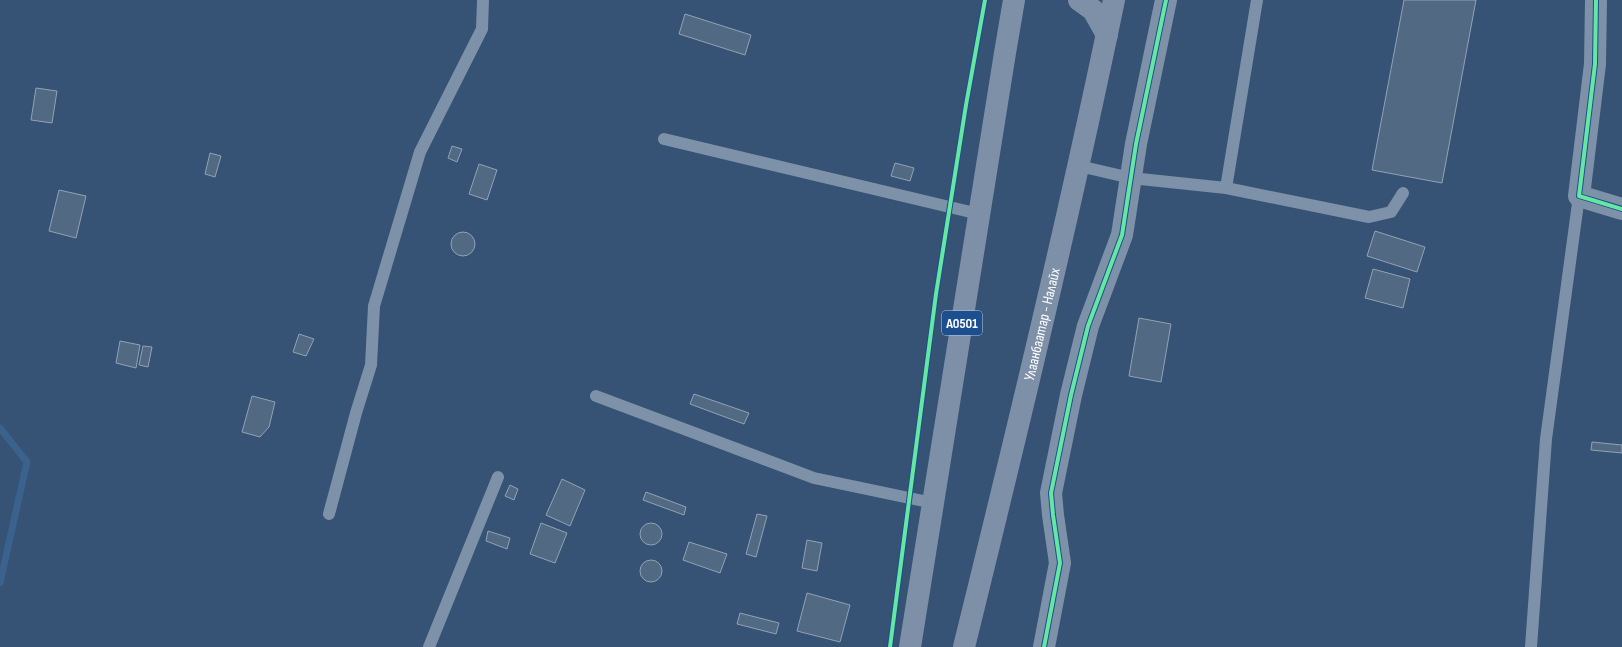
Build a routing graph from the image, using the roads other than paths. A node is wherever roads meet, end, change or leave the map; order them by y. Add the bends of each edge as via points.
1 (483, 0) edge
2 (1079, 0) edge
3 (1114, 0) edge
4 (1166, 0) edge
5 (1257, 0) edge
6 (1596, 0) edge
7 (1016, 1) edge
8 (1107, 35) junction
9 (664, 139) dead end
10 (1079, 166) junction
11 (1131, 178) junction
12 (1226, 188) junction
13 (1403, 193) dead end
14 (1580, 196) junction
15 (1622, 209) edge
16 (979, 214) junction
17 (596, 396) dead end
18 (498, 477) dead end
19 (933, 503) junction
20 (329, 514) dead end
21 (429, 647) edge
22 (910, 647) edge
23 (964, 647) edge
24 (1044, 647) edge
25 (1531, 647) edge

1 - 20 lane via 482,29 420,152 374,306 372,365 356,413
2 - 8 highway via 1094,10
3 - 8 highway, Улаанбаатар - Налайх
4 - 11 street
5 - 12 lane
6 - 14 street via 1596,64
7 - 16 highway, A0501
8 - 10 highway, Улаанбаатар - Налайх
9 - 16 lane
10 - 11 lane
10 - 23 highway, Улаанбаатар - Налайх
11 - 12 lane
11 - 24 street via 1122,235 1086,333 1051,493 1060,563
12 - 13 lane via 1370,217 1391,212
14 - 15 street
14 - 25 lane via 1546,439
16 - 19 highway, A0501
17 - 19 lane via 814,478
18 - 21 lane
19 - 22 highway, A0501

